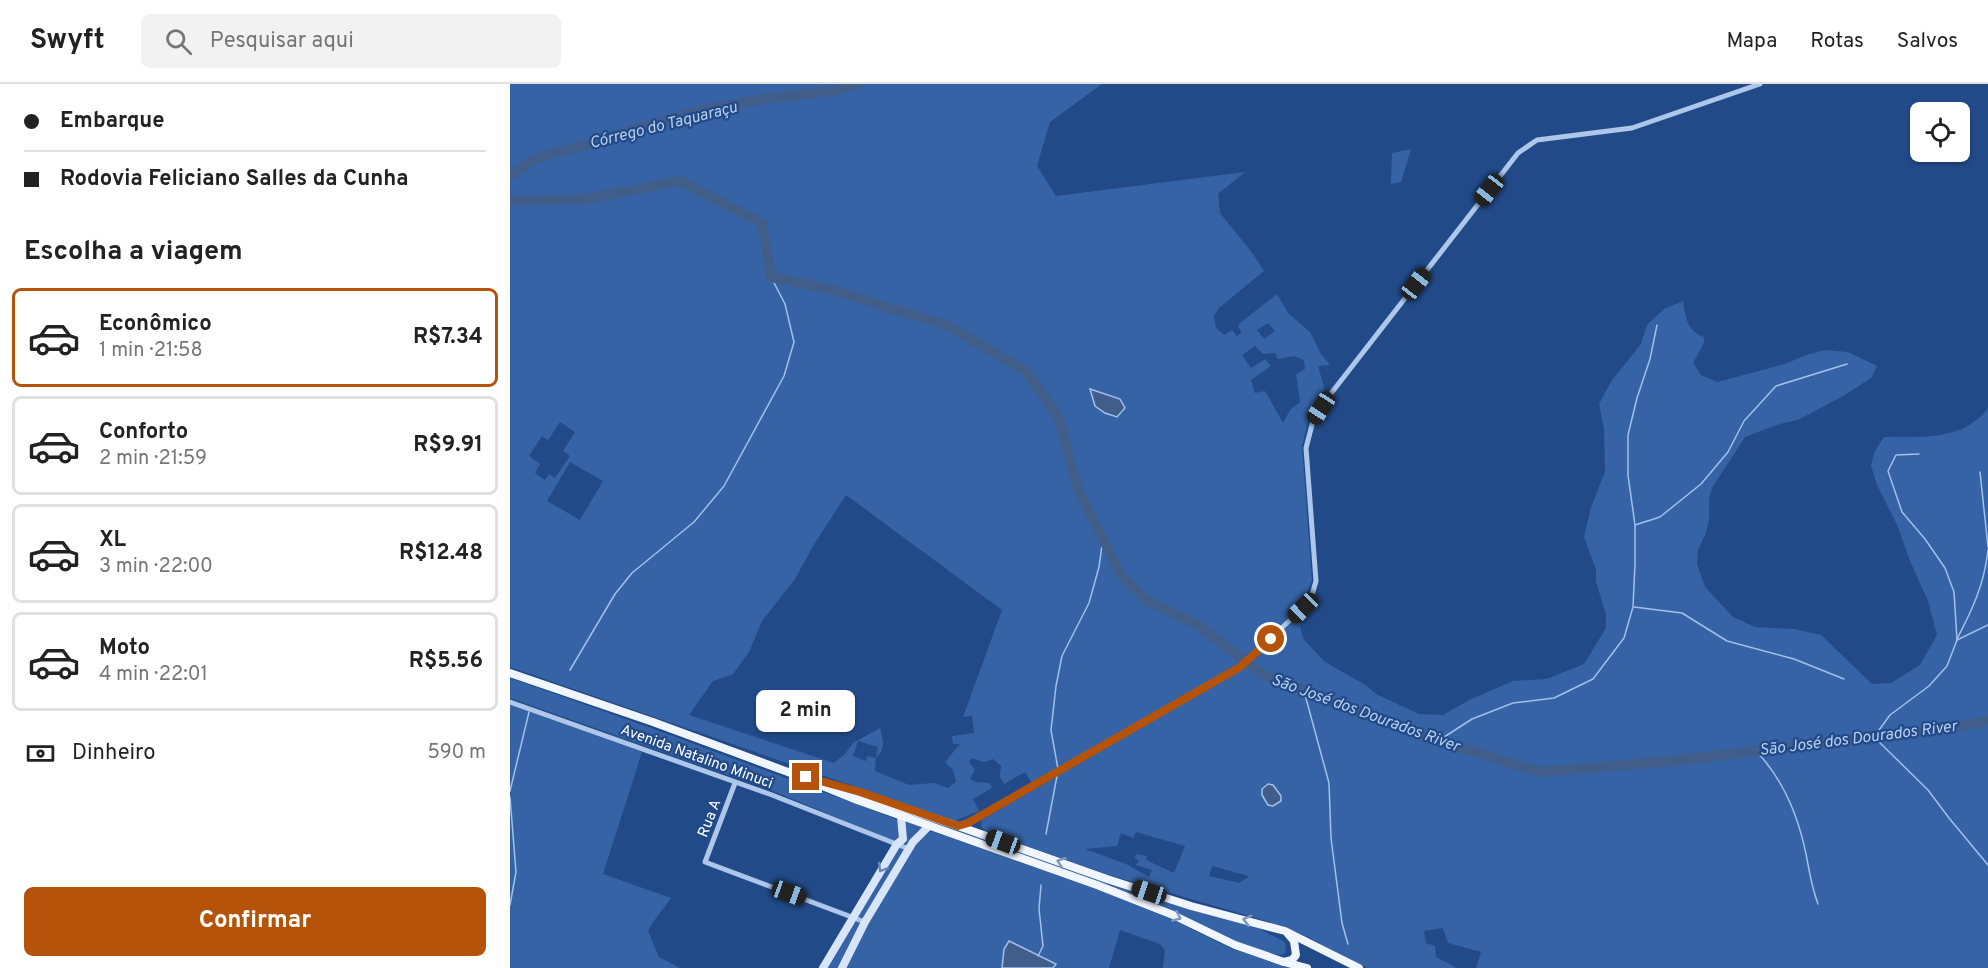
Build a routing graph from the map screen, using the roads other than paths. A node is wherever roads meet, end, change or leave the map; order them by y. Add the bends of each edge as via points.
1 (1761, 84) edge
2 (510, 673) edge
3 (510, 702) edge
4 (788, 772) junction
5 (735, 783) junction
6 (901, 816) junction
7 (977, 819) junction
8 (929, 826) junction
9 (958, 826) junction
10 (982, 834) junction
11 (897, 844) junction
12 (909, 849) junction
13 (852, 916) junction
14 (865, 922) junction
15 (1285, 931) junction
16 (1284, 962) junction
17 (823, 968) edge
18 (842, 968) edge
19 (1307, 968) edge
20 (1359, 968) edge

1 - 7 street via 1632,128 1537,140 1518,153 1313,421 1306,448 1316,580 1303,608 1240,667
2 - 4 main road
3 - 5 street, Avenida Natalino Minuci
4 - 6 main road
4 - 9 main road
5 - 11 street, Avenida Natalino Minuci
5 - 13 street, Rua A via 705,862
6 - 8 main road
6 - 11 street via 903,839
7 - 9 street
7 - 10 street
8 - 12 street
8 -> 16 main road via 1108,890
9 - 10 main road
15 -> 10 main road via 1191,906
11 - 12 street, Avenida Natalino Minuci
11 -> 13 street
12 - 14 street
13 - 14 street
13 - 17 street
14 - 18 street
15 - 16 main road via 1294,941 1296,955
15 - 20 main road
16 - 19 main road

